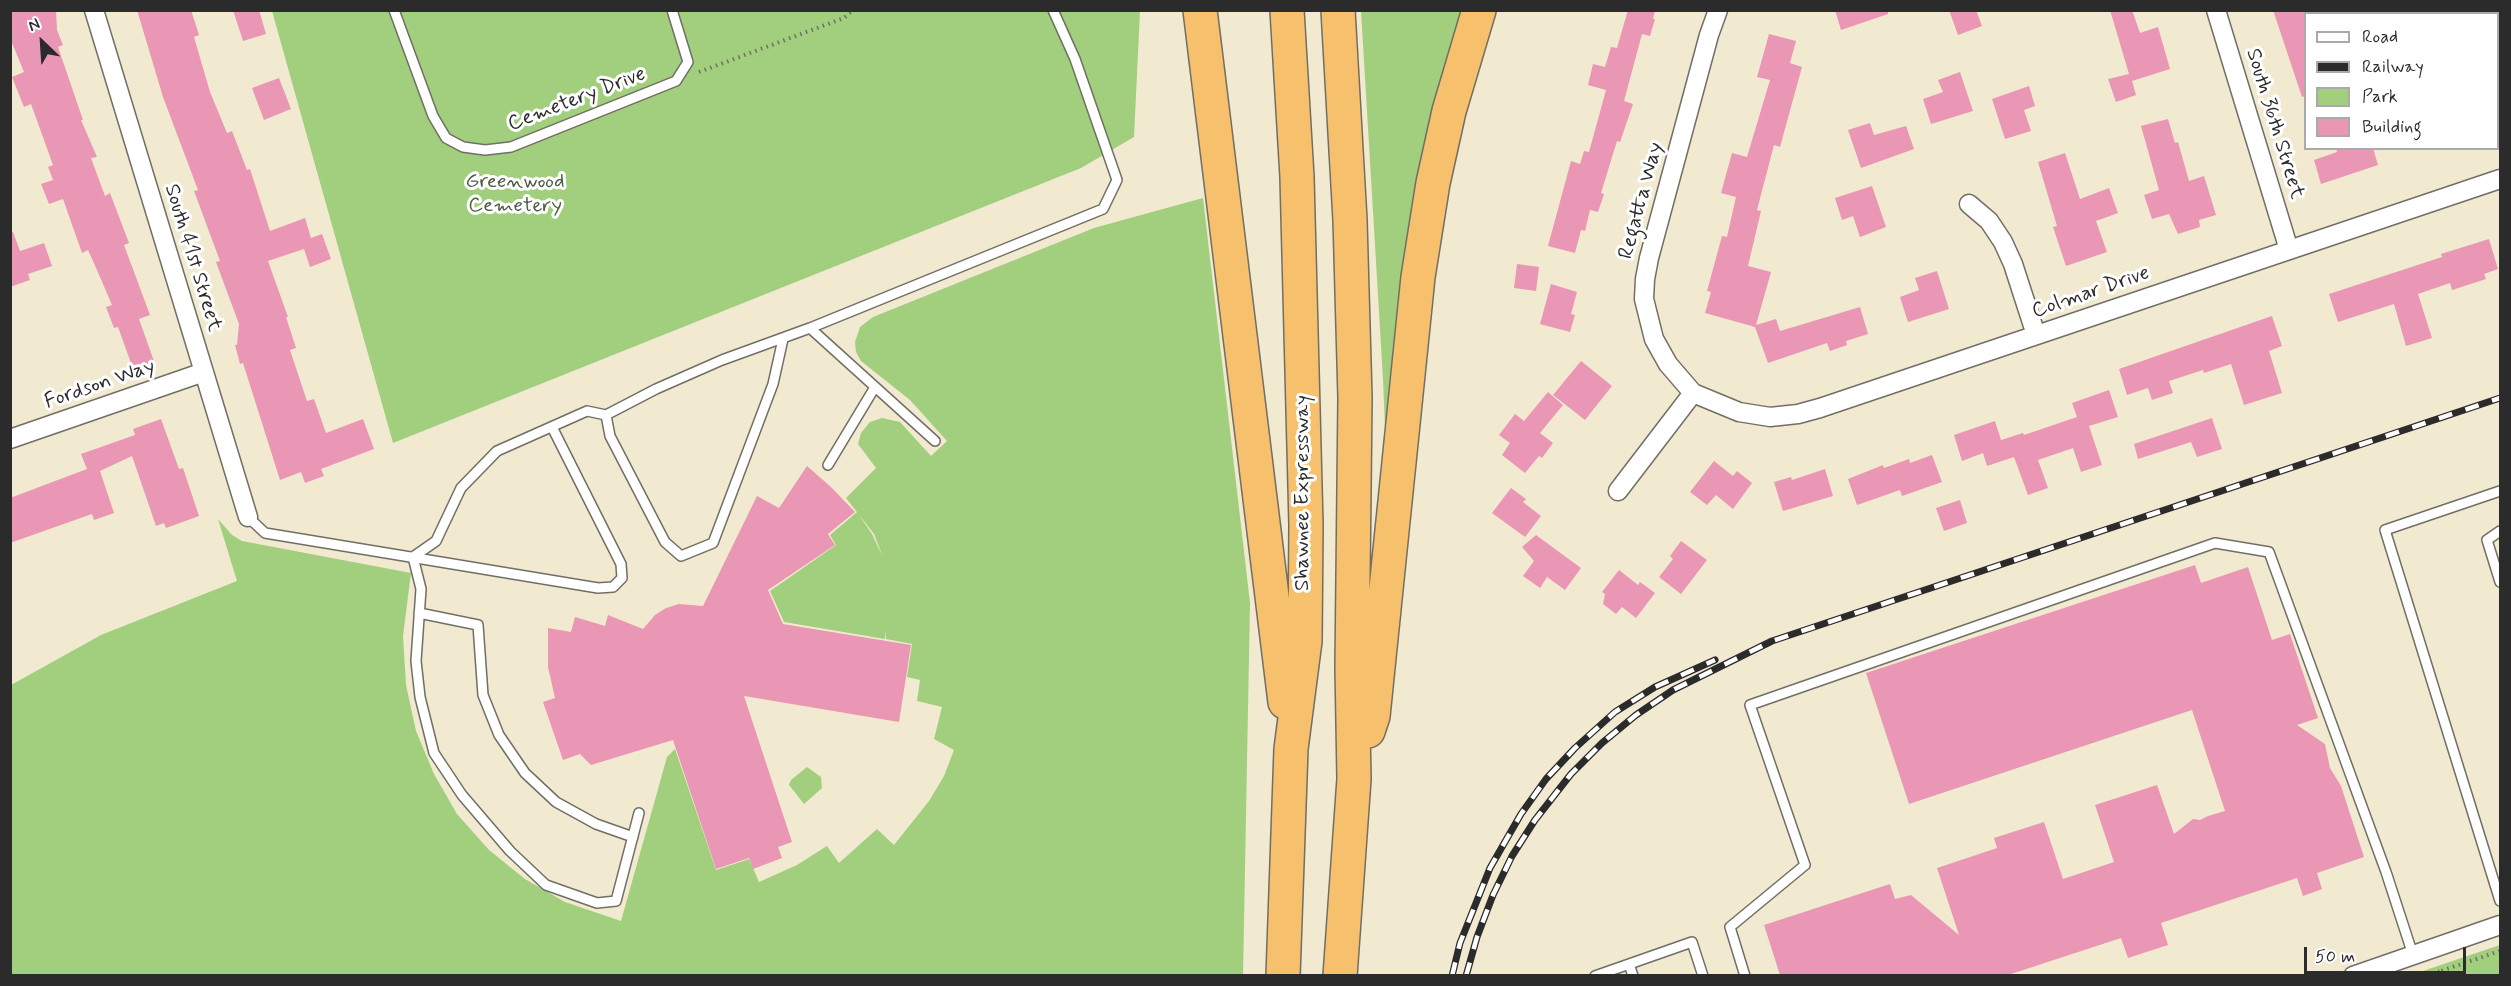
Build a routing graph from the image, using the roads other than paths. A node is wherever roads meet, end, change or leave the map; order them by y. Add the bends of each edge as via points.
1 (94, 10) edge
2 (394, 10) edge
3 (672, 10) edge
4 (1053, 10) edge
5 (1200, 10) edge
6 (1287, 10) edge
7 (1338, 10) edge
8 (1479, 10) edge
9 (1718, 10) edge
10 (2216, 10) edge
11 (2500, 178) edge
12 (1969, 204) dead end
13 (2289, 250) junction
14 (810, 328) junction
15 (2036, 335) junction
16 (783, 339) junction
17 (204, 372) junction
18 (876, 387) junction
19 (1693, 393) junction
20 (606, 415) junction
21 (552, 426) junction
22 (10, 439) edge
23 (935, 441) dead end
24 (828, 465) dead end
25 (1618, 491) dead end
26 (2500, 491) edge
27 (248, 518) joint
28 (2500, 531) edge
29 (413, 557) junction
30 (2500, 582) edge
31 (419, 613) junction
32 (1291, 749) junction
33 (1354, 779) junction
34 (639, 813) dead end
35 (633, 837) junction
36 (2500, 901) edge
37 (2500, 925) edge
38 (2414, 955) junction
39 (1629, 964) junction
40 (1284, 975) edge
41 (1340, 975) edge
42 (1595, 975) edge
43 (1633, 975) edge
44 (1703, 975) edge
45 (1745, 975) edge
46 (2353, 975) edge

1 - 17 street, South 41st Street
2 - 3 lane, Cemetery Drive via 433,116 446,138 463,147 486,150 512,147 676,81 688,62
4 - 14 lane via 1075,59 1117,180 1103,209
5 - 32 highway
6 - 32 highway, Shawnee Expressway via 1297,177 1306,525 1305,641
7 - 33 highway via 1355,398
8 - 33 highway via 1449,111 1433,183 1418,277 1373,716
9 - 19 street, Regatta Way via 1645,279 1644,299 1654,339 1668,364
10 - 13 street, South 36th Street
11 - 13 street, Colmar Drive
12 - 15 street via 1989,221 2004,242
13 - 15 street, Colmar Drive
14 - 16 lane
14 - 18 lane
15 - 19 street, Colmar Drive via 1798,414 1770,417 1739,412
16 - 20 lane via 722,360
16 - 20 lane via 773,384 713,543 681,556 665,542 610,436
17 - 22 street, Fordson Way
17 - 27 street, South 41st Street
18 - 23 lane
18 - 24 lane
19 - 25 street
20 - 21 lane via 587,411
21 - 29 lane via 497,451 461,488 436,542
21 - 29 lane via 621,564 622,578 613,587 598,588
26 - 36 lane via 2385,530
27 - 29 lane via 265,533
28 - 30 lane via 2487,540
29 - 31 lane via 421,589
31 - 35 lane via 478,625 483,695 499,735 525,773 556,802 596,824
31 - 35 lane via 416,661 434,753 462,795 510,851 546,885 597,903 616,901
32 - 40 highway, Shawnee Expressway
33 - 41 highway
34 - 35 lane
37 - 38 street
38 - 45 lane via 2269,552 2215,543 1750,705 1805,865 1730,927
38 - 46 street
39 - 42 lane
39 - 43 lane
39 - 44 lane via 1692,942

